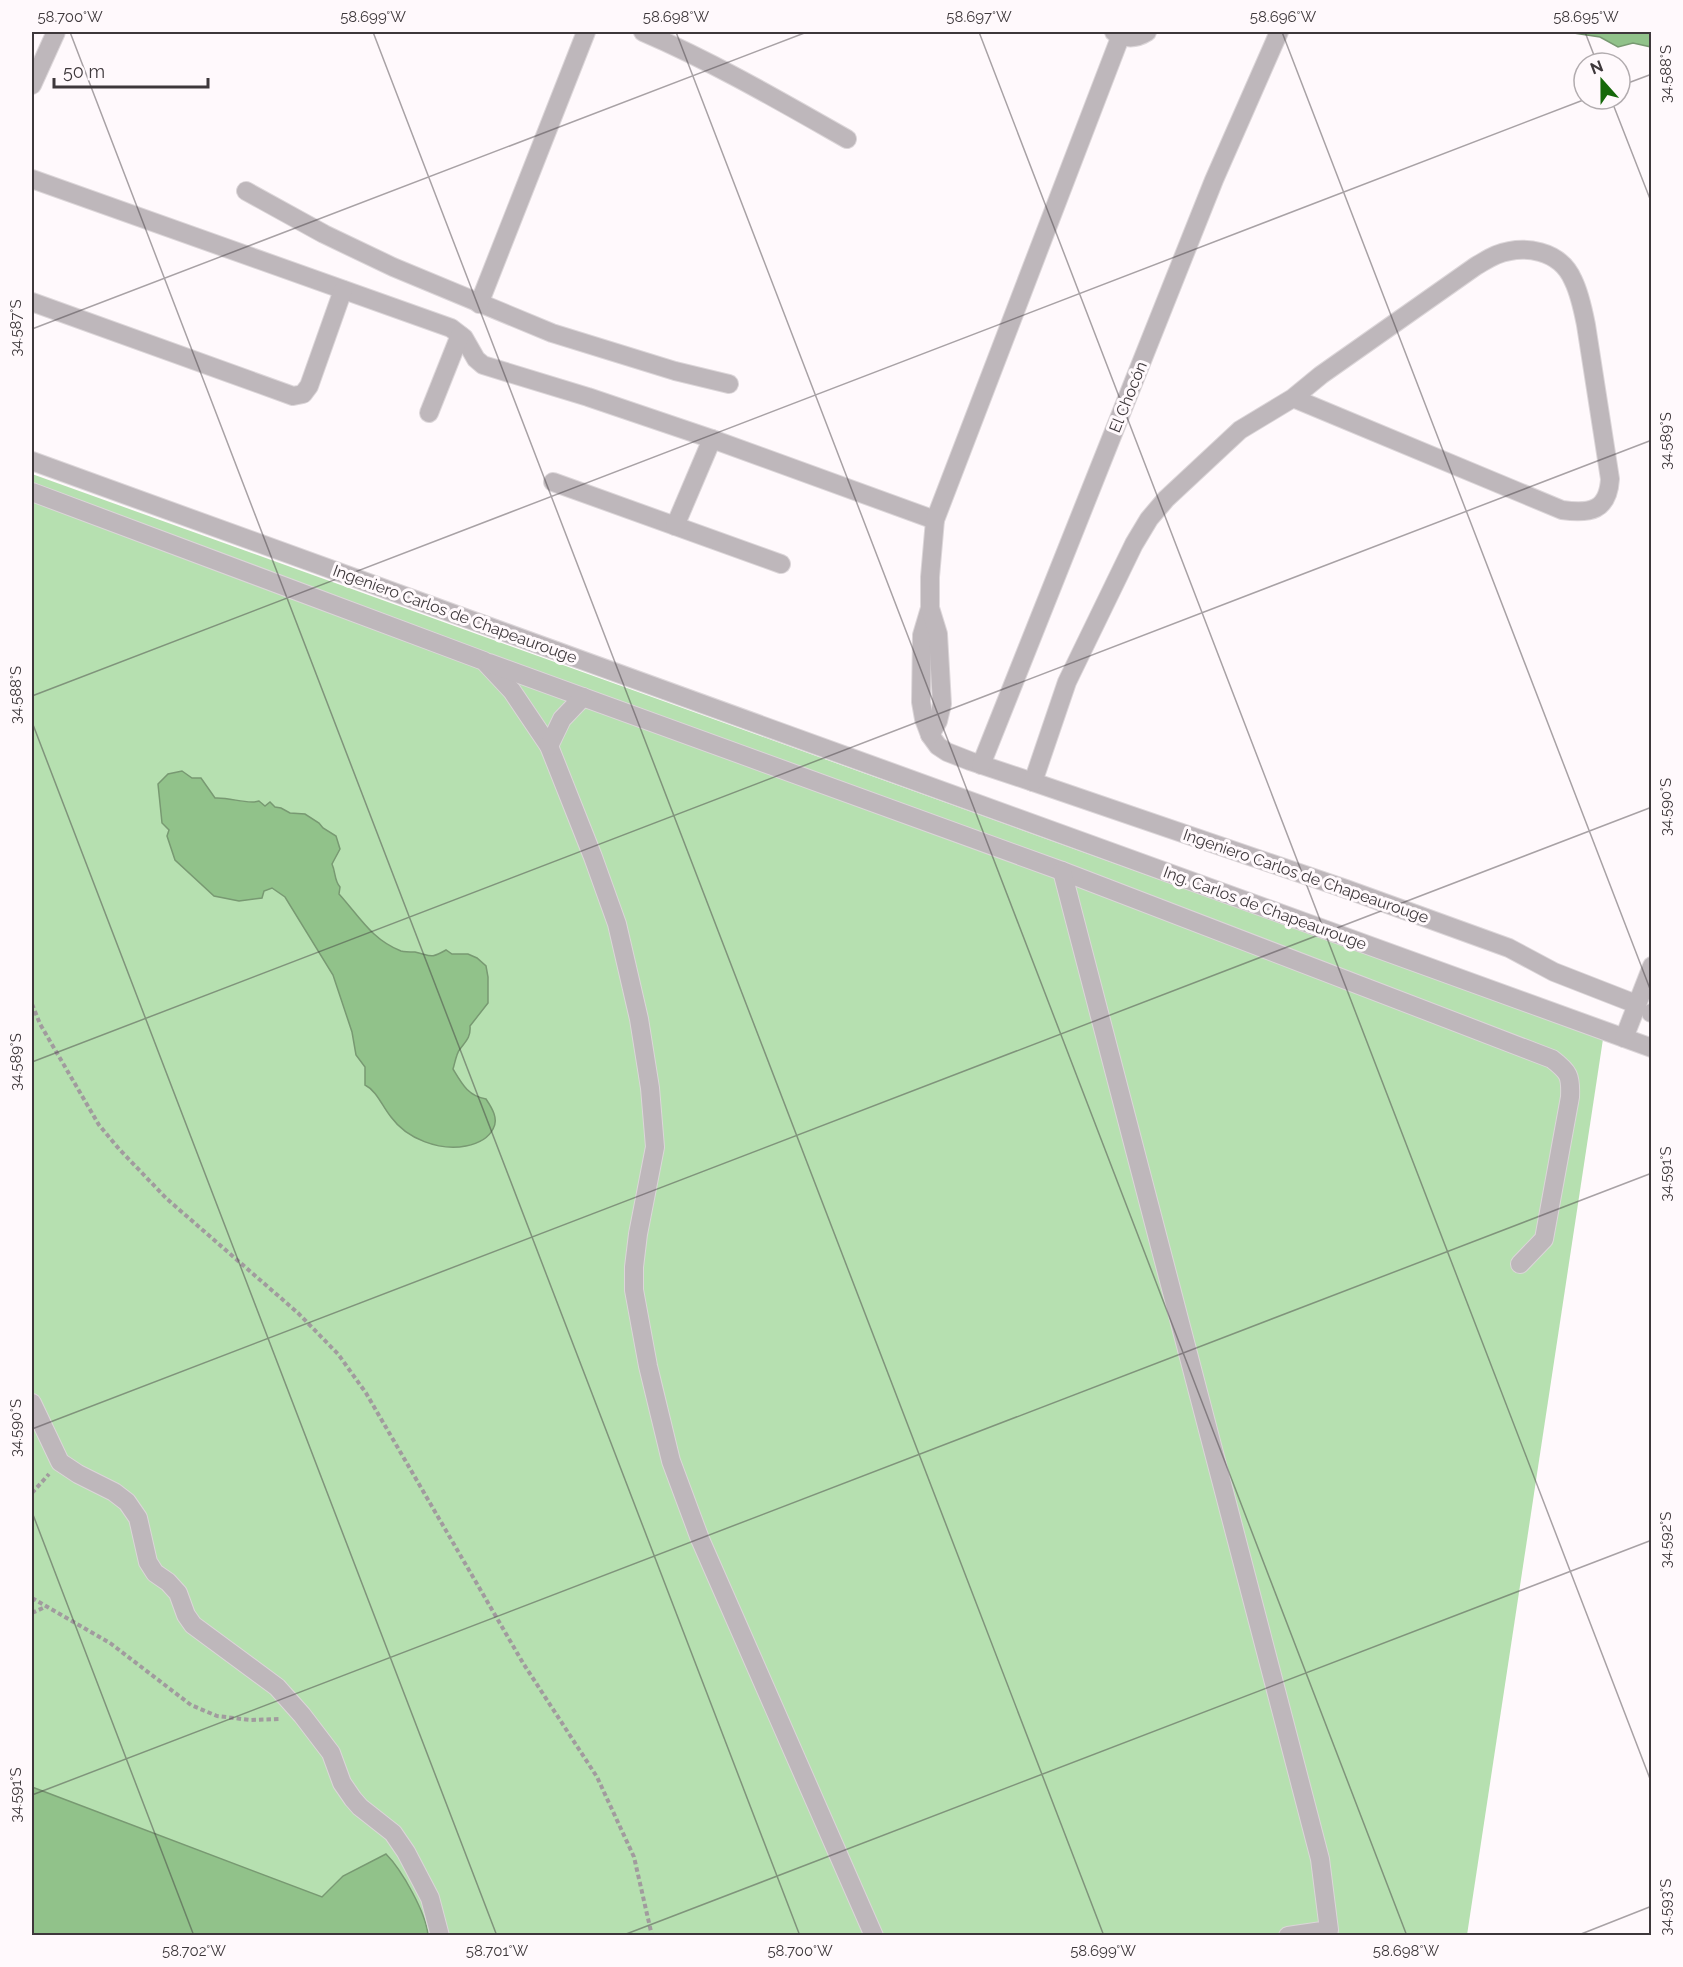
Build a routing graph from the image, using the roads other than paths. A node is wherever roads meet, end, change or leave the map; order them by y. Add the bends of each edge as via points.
1 (56, 32) edge
2 (586, 32) edge
3 (643, 32) edge
4 (1147, 32) edge
5 (1279, 32) edge
6 (1118, 33) edge
7 (32, 85) edge
8 (847, 140) dead end
9 (32, 179) edge
10 (246, 191) dead end
11 (343, 290) junction
12 (32, 302) edge
13 (479, 304) junction
14 (460, 335) junction
15 (729, 384) dead end
16 (1293, 398) junction
17 (429, 412) dead end
18 (711, 439) junction
19 (32, 461) edge
20 (553, 482) dead end
21 (32, 492) edge
22 (935, 520) junction
23 (675, 526) junction
24 (781, 564) dead end
25 (484, 661) junction
26 (583, 697) junction
27 (549, 746) junction
28 (975, 763) junction
29 (878, 768) joint
30 (1033, 782) junction
31 (1062, 871) junction
32 (1652, 966) edge
33 (1645, 1005) edge
34 (1624, 1038) junction
35 (1652, 1048) edge
36 (1520, 1264) dead end
37 (32, 1403) edge
38 (1330, 1933) edge
39 (440, 1935) edge
40 (874, 1935) edge
41 (1288, 1935) edge

1 - 7 street
2 - 13 street
3 - 8 street via 774,97
4 - 6 street via 1134,37
5 - 28 street, El Chocón via 1214,180
6 - 22 street
9 - 11 street
10 - 13 street via 324,234
11 - 12 street via 309,386 303,394 293,396
11 - 14 street via 451,328
13 - 15 street via 552,333
14 - 17 street
14 - 18 street via 483,365
16 - 16 street via 1476,266 1497,255 1535,249 1563,265 1582,304 1610,479 1606,500 1597,508 1580,513 1562,510
16 - 30 street via 1240,430 1149,519 1067,682
18 - 22 street
18 - 23 street
19 - 29 street, Ingeniero Carlos de Chapeaurouge
20 - 23 street
21 - 25 street
22 - 28 street, Ingeniero Carlos de Chapeaurouge via 930,608 922,635 921,702 930,735 938,746
23 - 24 street
25 - 26 street
25 - 27 street via 512,690
26 - 27 street via 562,719
26 - 31 street
27 - 40 street via 617,924 639,1019 655,1147 638,1234 634,1290 671,1461 700,1539
28 - 30 street, Ingeniero Carlos de Chapeaurouge
29 - 34 street, Ing. Carlos de Chapeaurouge
30 - 33 street, Ingeniero Carlos de Chapeaurouge via 1509,948 1554,972
31 - 36 street via 1552,1059 1567,1070 1570,1097 1544,1239
31 - 38 street via 1320,1859
32 - 33 street
33 - 34 street
34 - 35 street, Ing. Carlos de Chapeaurouge
37 - 39 street via 60,1462 127,1502 138,1518 148,1562 178,1593 193,1624 277,1687 331,1753 342,1783 360,1808 393,1833 430,1898
38 - 41 street

